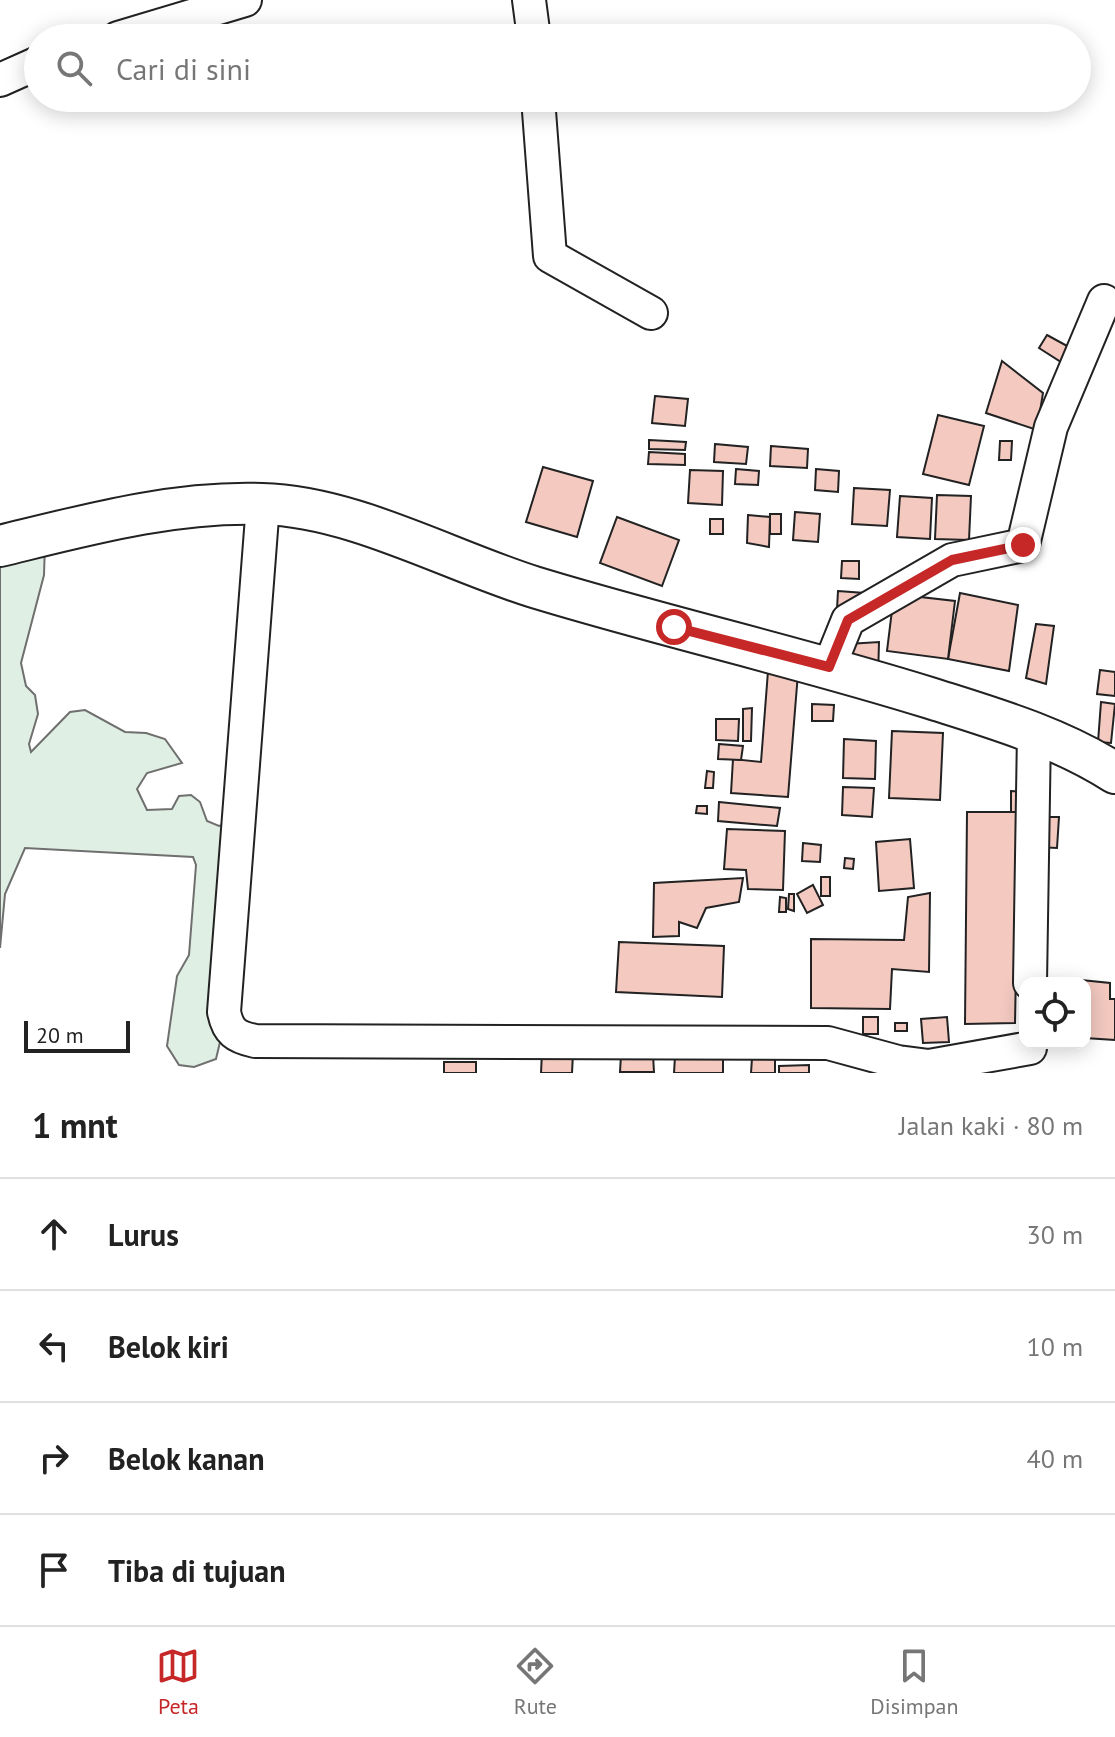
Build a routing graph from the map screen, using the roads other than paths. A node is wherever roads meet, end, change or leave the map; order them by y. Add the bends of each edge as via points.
1 (245, 0) edge
2 (529, 0) edge
3 (165, 24) edge
4 (532, 24) edge
5 (24, 69) edge
6 (0, 80) edge
7 (539, 112) edge
8 (1104, 301) dead end
9 (651, 313) dead end
10 (263, 504) junction
11 (0, 546) edge
12 (829, 667) junction
13 (1034, 732) junction
14 (1115, 773) edge
15 (1030, 977) edge
16 (1030, 1055) edge

1 - 3 street
2 - 4 street
5 - 6 street
7 - 9 street via 550,256
8 - 12 street via 1051,427 1023,545 952,560 848,620
10 - 11 street via 139,513
10 - 12 street via 325,514 531,586
10 - 16 street via 224,1012 227,1028 239,1037 828,1043 929,1066
12 - 13 street
13 - 14 street
13 - 15 street

